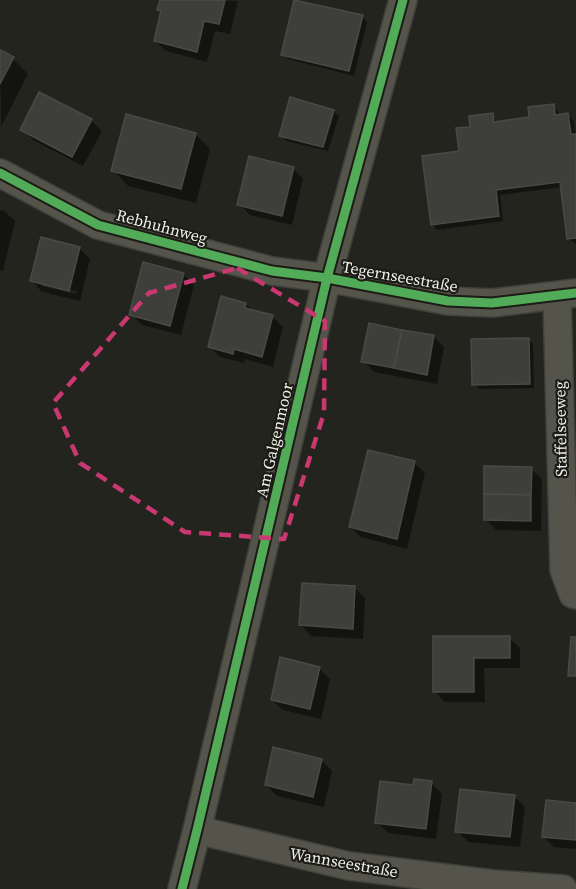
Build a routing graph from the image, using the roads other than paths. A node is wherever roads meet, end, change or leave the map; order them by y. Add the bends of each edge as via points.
1 (403, 0) edge
2 (0, 173) edge
3 (327, 278) junction
4 (567, 295) edge
5 (576, 595) edge
6 (198, 830) junction
7 (492, 886) edge
8 (182, 889) edge
9 (563, 889) edge

1 - 3 street, Am Galgenmoor
2 - 3 street, Rebhuhnweg via 98,225 272,271
3 - 4 street, Tegernseestraße via 448,301 492,303
3 - 6 street, Am Galgenmoor
4 - 5 street, Staffelseeweg via 564,570
6 - 7 street, Wannseestraße via 349,866
6 - 8 street, Am Galgenmoor
7 - 9 street, Wannseestraße

